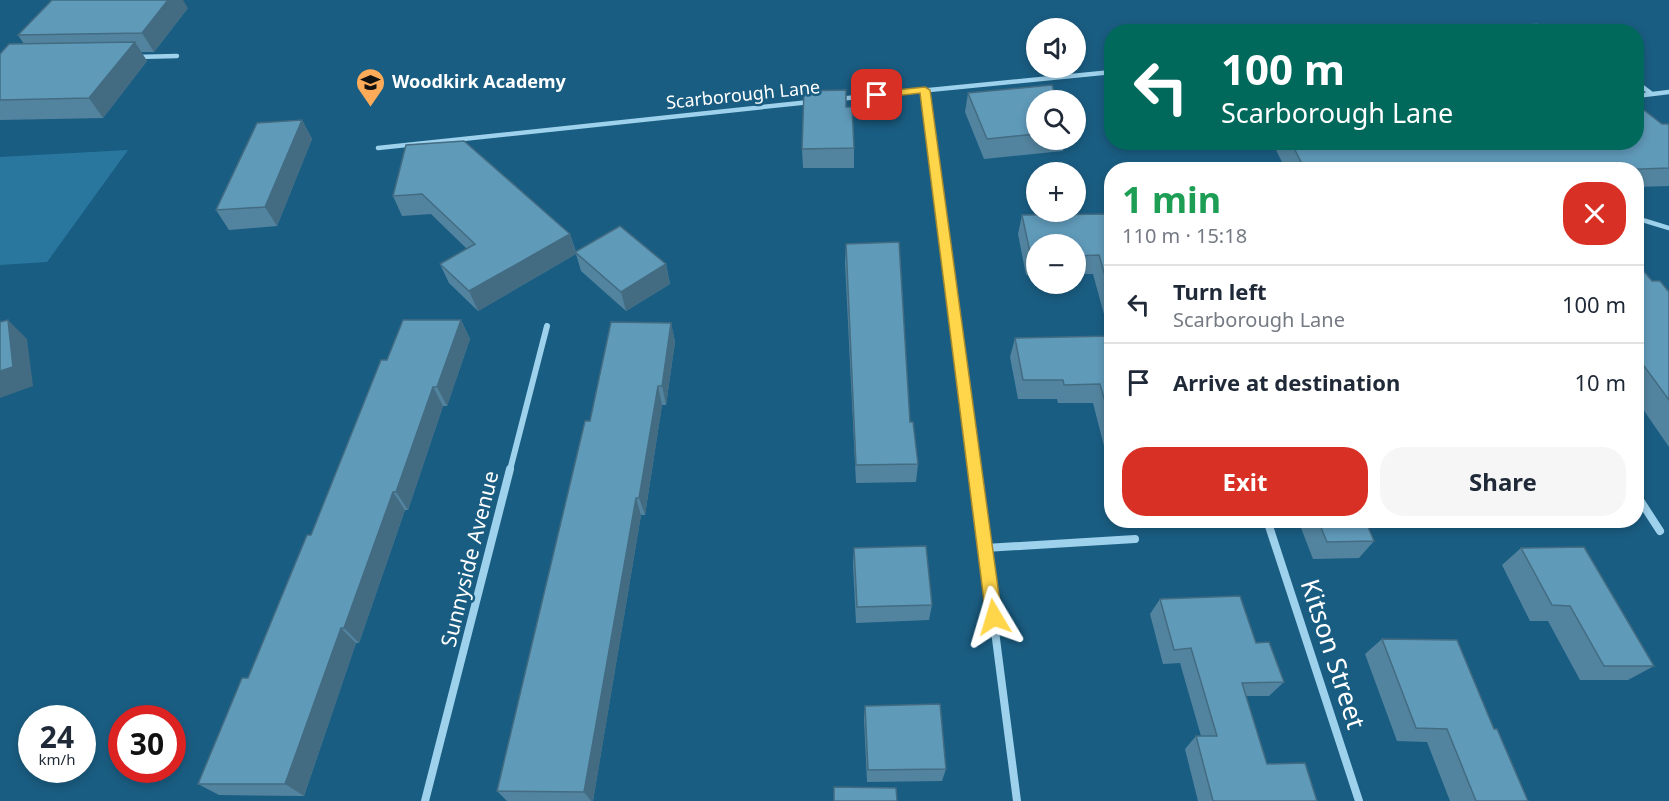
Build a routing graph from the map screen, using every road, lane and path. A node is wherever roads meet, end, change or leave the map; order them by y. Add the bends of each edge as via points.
1 (177, 56) dead end
2 (130, 57) edge
3 (1104, 73) edge
4 (1644, 88) edge
5 (925, 90) junction
6 (1669, 92) edge
7 (1652, 94) junction
8 (1644, 95) edge
9 (830, 100) edge
10 (818, 101) edge
11 (378, 148) dead end
12 (1644, 220) edge
13 (1669, 228) edge
14 (548, 326) dead end
15 (1644, 506) edge
16 (1270, 528) edge
17 (1660, 531) dead end
18 (1135, 539) dead end
19 (985, 548) junction
20 (425, 801) edge
21 (1017, 801) edge
22 (1359, 801) edge

1 - 2 street
3 - 5 street, Scarborough Lane
4 - 7 street
5 - 9 street, Scarborough Lane
5 - 19 street
6 - 7 street
7 - 8 street
10 - 11 street, Scarborough Lane
12 - 13 lane
14 - 20 street, Sunnyside Avenue
15 - 17 street
16 - 22 street, Kitson Street
18 - 19 street
19 - 21 street

